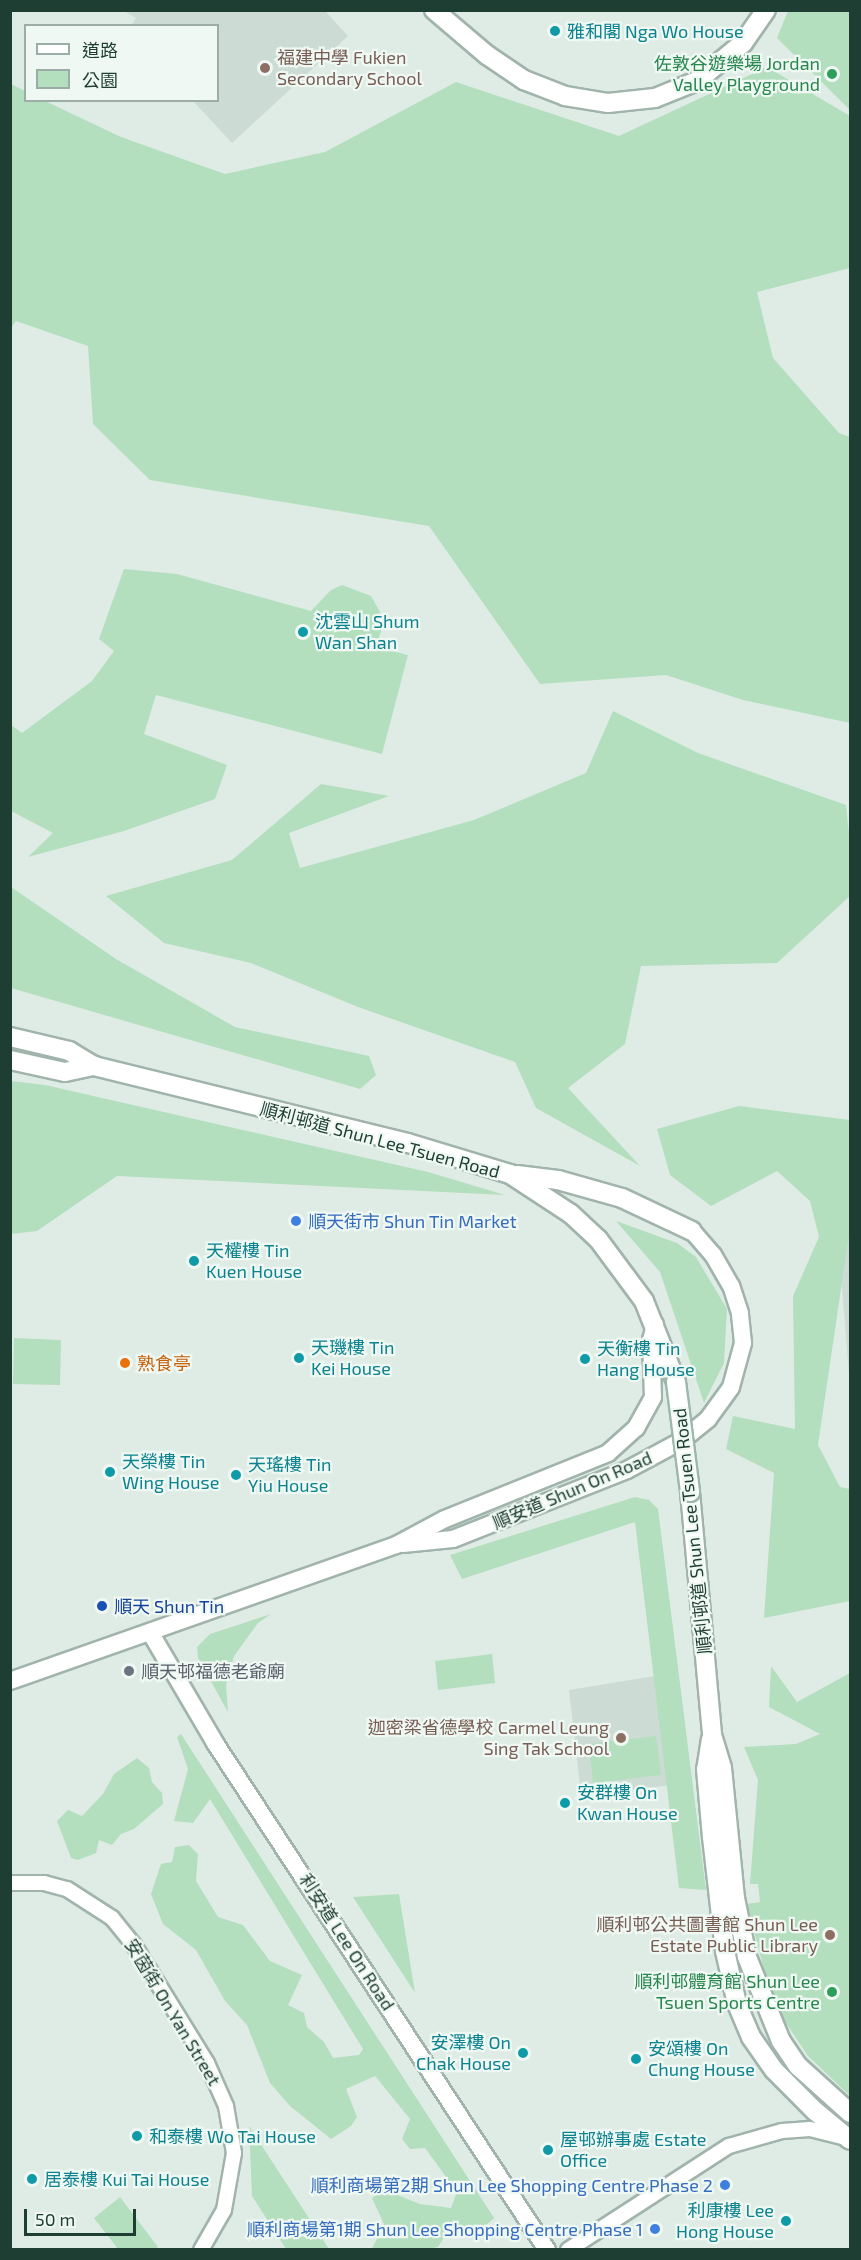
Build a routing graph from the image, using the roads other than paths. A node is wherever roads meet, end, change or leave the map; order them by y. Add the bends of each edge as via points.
1 (434, 10) edge
2 (766, 10) edge
3 (10, 1037) edge
4 (10, 1060) edge
5 (94, 1066) junction
6 (510, 1174) junction
7 (692, 1231) joint
8 (655, 1325) junction
9 (396, 1545) junction
10 (150, 1632) junction
11 (10, 1681) edge
12 (712, 1735) junction
13 (10, 1883) edge
14 (850, 2114) edge
15 (849, 2139) edge
16 (201, 2250) edge
17 (547, 2250) edge
18 (567, 2250) edge

1 - 2 main road via 524,80 565,96 608,103 655,98 697,81 743,44
3 - 5 main road, 順利邨道 Shun Lee Tsuen Road via 69,1051
4 - 5 main road, 順利邨道 Shun Lee Tsuen Road via 65,1072
5 - 6 main road, 順利邨道 Shun Lee Tsuen Road via 408,1143
6 - 7 main road via 558,1180 622,1198
6 - 8 main road, 順利邨道 Shun Lee Tsuen Road via 571,1214 598,1239 644,1301
7 - 9 street, 順安道 Shun On Road via 713,1254 731,1286 740,1313 743,1343 731,1387 708,1419 654,1457 534,1508 453,1539
8 - 9 street, 順安道 Shun On Road via 651,1340 653,1397 624,1441 588,1463 445,1519
8 - 12 main road, 順利邨道 Shun Lee Tsuen Road, bridge via 676,1382
9 - 10 street, 順安道 Shun On Road
10 - 11 street, 順安道 Shun On Road
10 - 17 street, 利安道 Lee On Road via 215,1743
12 - 14 main road, 順利邨道 Shun Lee Tsuen Road via 722,1768 738,1918 759,1994 777,2034 798,2066
12 - 15 main road, 順利邨道 Shun Lee Tsuen Road via 706,1770 725,1951 737,2004 752,2037 774,2070
13 - 16 street, 安茵街 On Yan Street via 44,1883 68,1889 112,1918 134,1945 207,2063 226,2106 234,2153 224,2210
15 - 18 street via 810,2129 770,2133 729,2146

